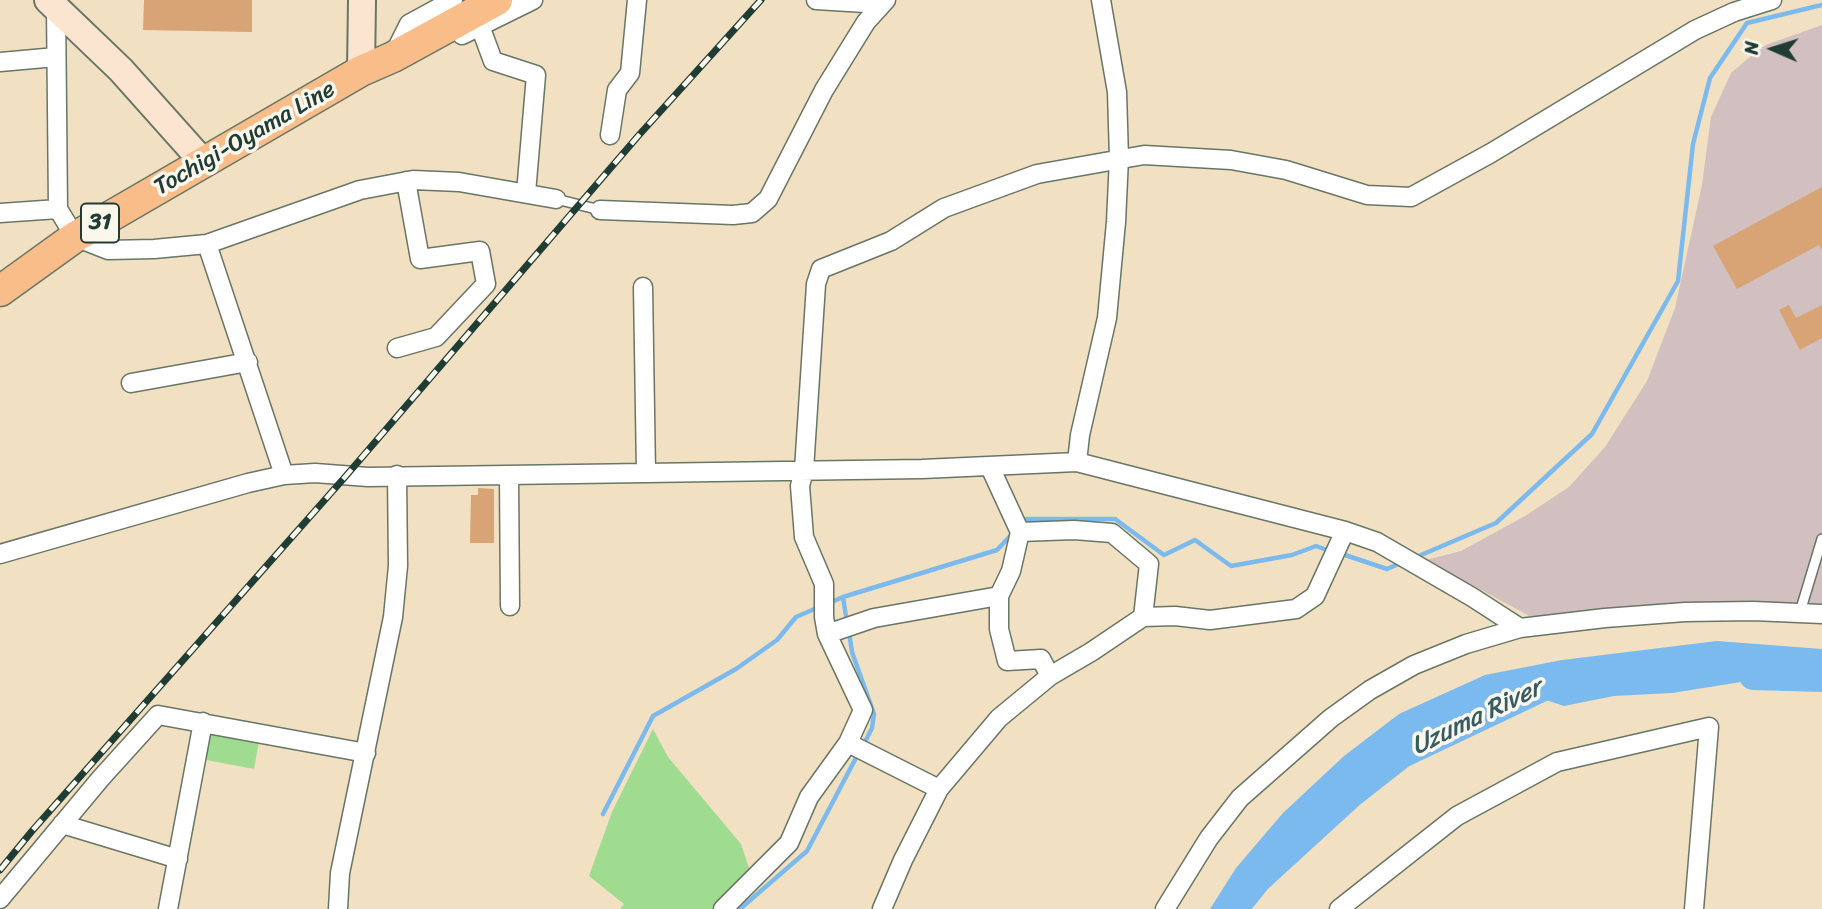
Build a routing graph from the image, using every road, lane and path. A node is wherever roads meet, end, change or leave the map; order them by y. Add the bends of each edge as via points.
1 (362, 0) edge
2 (453, 0) edge
3 (497, 0) edge
4 (533, 0) edge
5 (637, 0) edge
6 (816, 0) edge
7 (1101, 0) edge
8 (1772, 0) edge
9 (884, 2) edge
10 (52, 3) edge
11 (480, 26) junction
12 (56, 57) junction
13 (393, 57) junction
14 (0, 62) edge
15 (361, 71) junction
16 (610, 135) dead end
17 (1119, 158) junction
18 (204, 163) junction
19 (405, 181) junction
20 (526, 193) junction
21 (556, 200) joint
22 (58, 209) junction
23 (600, 210) joint
24 (0, 213) edge
25 (75, 237) junction
26 (207, 244) junction
27 (643, 287) dead end
28 (0, 291) edge
29 (397, 348) dead end
30 (247, 362) junction
31 (131, 383) dead end
32 (1077, 462) junction
33 (990, 467) junction
34 (804, 470) junction
35 (646, 473) junction
36 (284, 475) junction
37 (397, 475) junction
38 (509, 475) junction
39 (1345, 531) junction
40 (1020, 533) junction
41 (1822, 539) edge
42 (0, 554) edge
43 (999, 596) junction
44 (510, 606) dead end
45 (1800, 612) junction
46 (1822, 614) edge
47 (1143, 617) junction
48 (1520, 628) junction
49 (827, 634) junction
50 (1050, 677) junction
51 (203, 722) junction
52 (848, 743) junction
53 (366, 753) junction
54 (939, 789) junction
55 (62, 824) junction
56 (178, 859) junction
57 (0, 899) edge
58 (168, 909) edge
59 (338, 909) edge
60 (723, 909) edge
61 (882, 909) edge
62 (1165, 909) edge
63 (1339, 909) edge
64 (1694, 909) edge

1 - 15 street
2 - 13 street via 409,24
3 - 13 main road, Tochigi-Oyama Line / 31
4 - 11 street
5 - 16 street via 630,73 617,90
6 - 9 street
7 - 17 street via 1117,92
8 - 17 street via 1695,30 1411,197 1367,195 1286,170 1231,160
9 - 23 street via 866,22 824,90 768,200 752,213
10 - 12 street
10 - 18 street via 121,70
11 - 13 street via 416,58
11 - 20 street via 493,61 536,75
12 - 14 street
12 - 22 street
13 - 15 main road, Tochigi-Oyama Line / 31
15 - 18 main road, Tochigi-Oyama Line / 31
17 - 32 street via 1107,318
17 - 34 street via 1037,174 944,208 891,241 821,269 808,375
18 - 25 main road, Tochigi-Oyama Line / 31
19 - 20 street via 459,182
19 - 26 street via 360,190
19 - 29 street via 421,258 480,250 486,284 436,337
20 - 21 street
21 - 23 lane
22 - 24 street
22 - 25 street
25 - 26 street via 107,250
25 - 28 main road, Tochigi-Oyama Line / 31
26 - 30 street
27 - 35 street
30 - 31 street
30 - 36 street
32 - 33 street
32 - 39 street
33 - 34 street
33 - 40 street
34 - 35 street
34 - 49 street via 800,486 804,537 824,584
35 - 38 street
36 - 37 street
36 - 42 street
37 - 38 street
37 - 53 street via 398,566 393,617
38 - 44 street
39 - 47 street via 1315,596 1296,609 1210,620
39 - 48 street via 1377,542
40 - 43 street
40 - 47 street via 1112,533 1149,564
41 - 45 lane
43 - 49 street via 874,618
43 - 50 street via 999,629 1007,661 1041,659
45 - 46 street
45 - 48 street via 1685,612
47 - 50 street
48 - 62 street via 1414,664 1331,718 1240,798
49 - 52 street via 863,710
50 - 54 street via 999,718
51 - 53 street
51 - 55 street via 158,715
51 - 56 street
52 - 54 street
52 - 60 street via 809,797 789,843
53 - 59 street via 340,873
54 - 61 street
55 - 56 street
55 - 57 street
56 - 58 street
63 - 64 street via 1457,816 1556,762 1709,727

